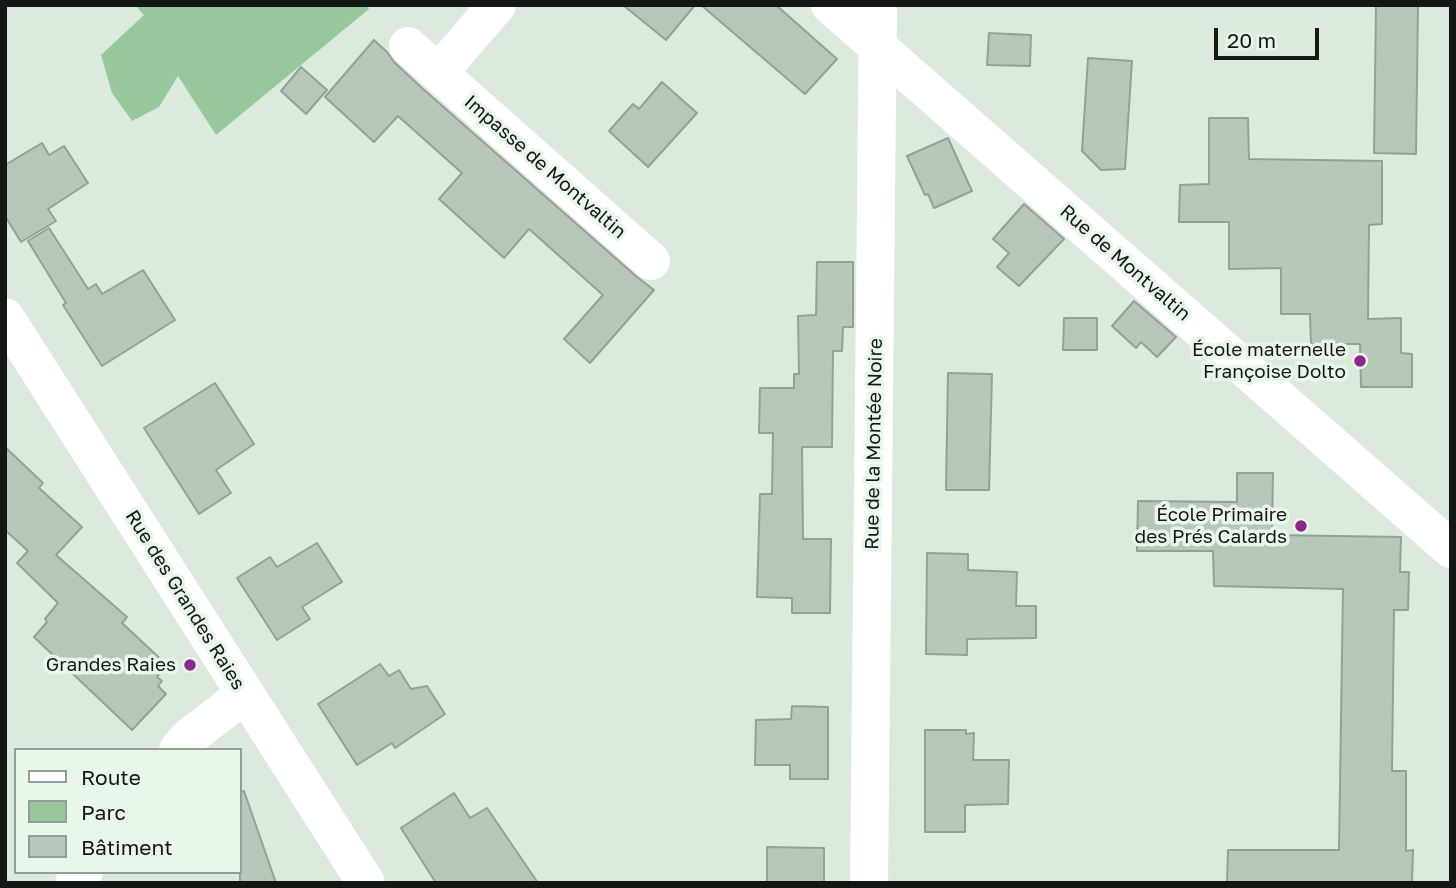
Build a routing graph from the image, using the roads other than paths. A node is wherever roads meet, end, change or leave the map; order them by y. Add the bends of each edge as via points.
1 (497, 5) edge
2 (830, 5) edge
3 (878, 5) edge
4 (408, 46) dead end
5 (877, 46) junction
6 (438, 73) junction
7 (652, 261) dead end
8 (5, 317) edge
9 (1451, 550) edge
10 (245, 694) junction
11 (180, 748) edge
12 (366, 883) edge
13 (869, 883) edge

1 - 6 street
2 - 5 street, Rue de Montvaltin
3 - 5 street, Rue de la Montée Noire
4 - 6 street, Impasse de Montvaltin
5 - 9 street, Rue de Montvaltin
5 - 13 street, Rue de la Montée Noire
6 - 7 street, Impasse de Montvaltin
8 - 10 street, Rue des Grandes Raies
10 - 11 street
10 - 12 street, Rue des Grandes Raies

